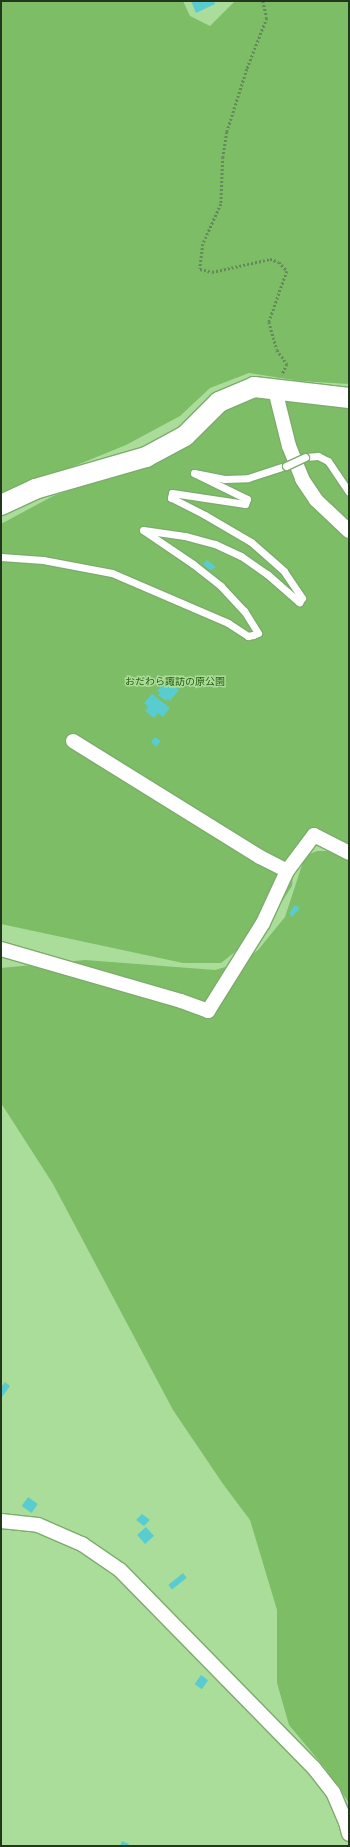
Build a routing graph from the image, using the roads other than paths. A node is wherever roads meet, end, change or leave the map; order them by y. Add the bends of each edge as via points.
1 (275, 390) junction
2 (349, 398) edge
3 (349, 492) edge
4 (1, 505) edge
5 (349, 531) edge
6 (1, 558) edge
7 (73, 741) dead end
8 (349, 853) edge
9 (287, 871) junction
10 (1, 949) edge
11 (1, 1521) edge
12 (349, 1834) edge

1 - 2 street
1 - 4 street via 254,388 219,402 185,436 146,457 34,489
1 - 5 street via 289,446 302,479 316,500
3 - 6 lane, bridge via 328,461 318,456 305,457 248,478 224,479 194,473 247,499 245,504 172,493 171,498 251,542 284,571 302,598 299,602 267,574 241,556 215,544 185,536 143,530 221,586 244,611 258,633 248,636 228,623 112,573 43,560
7 - 9 street via 260,857
8 - 9 street via 314,835
9 - 10 street via 263,922 208,1011
11 - 12 street via 38,1525 82,1544 120,1570 314,1768 333,1792

